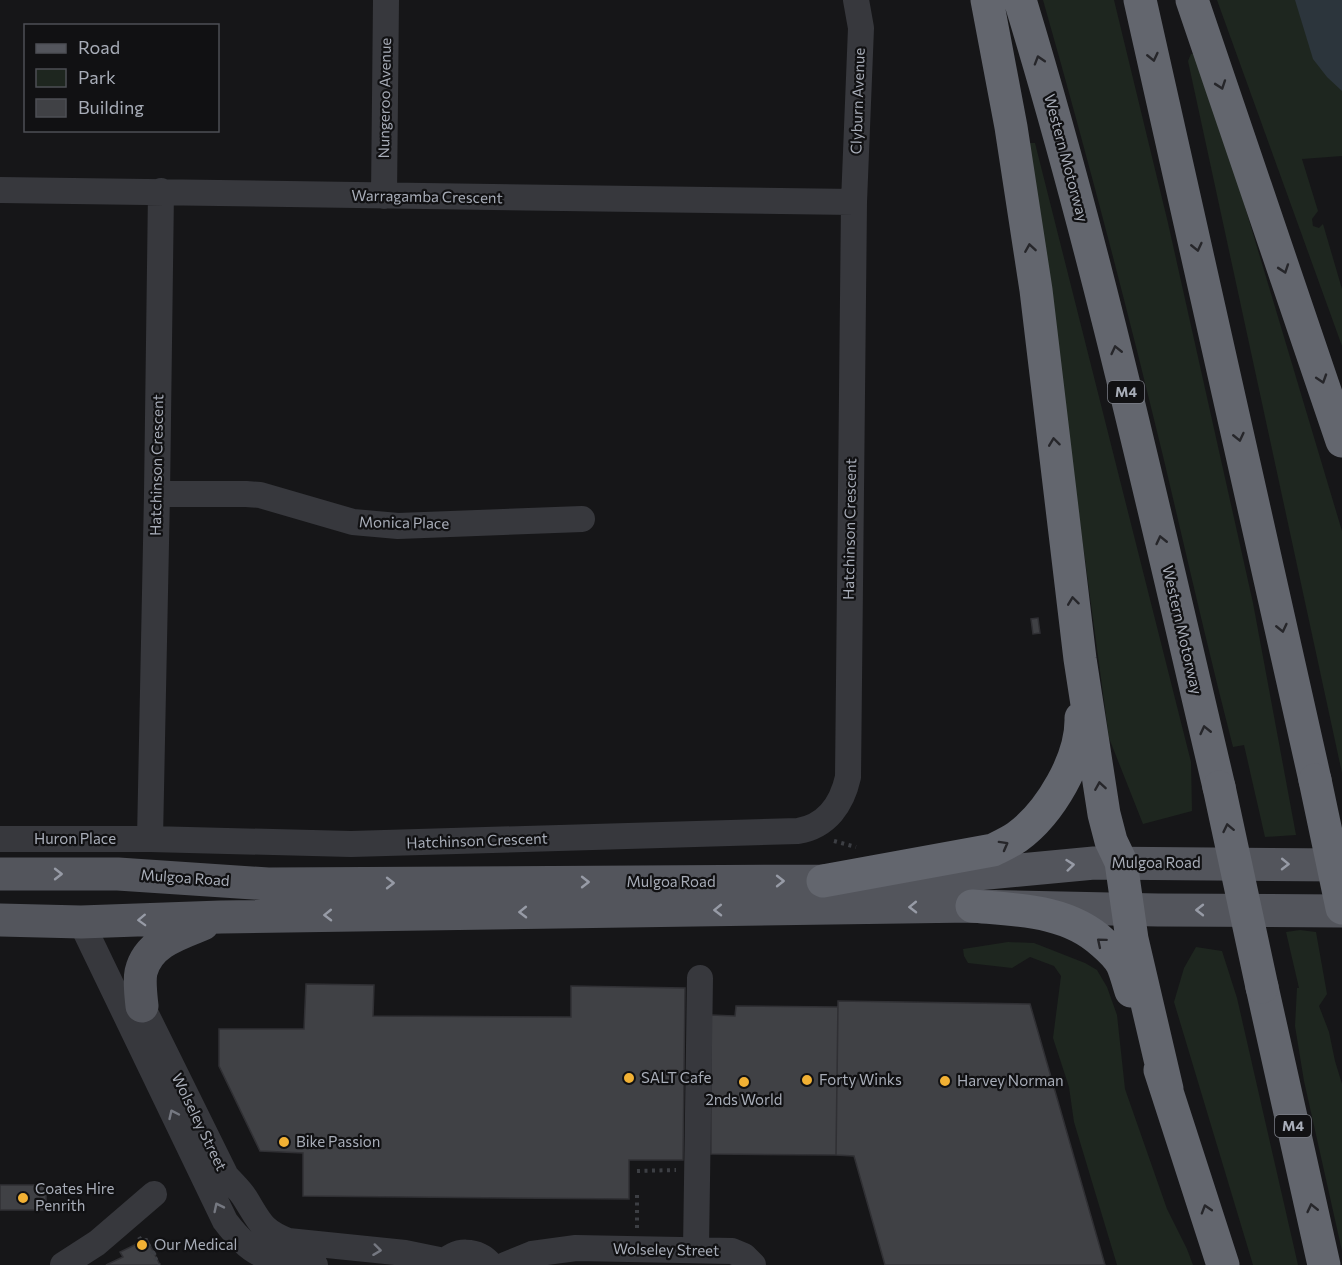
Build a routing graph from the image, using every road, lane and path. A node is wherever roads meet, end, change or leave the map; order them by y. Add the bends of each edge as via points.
1 (386, 0) edge
2 (856, 0) edge
3 (987, 0) edge
4 (1020, 0) edge
5 (1140, 0) edge
6 (1192, 0) edge
7 (0, 190) edge
8 (161, 191) junction
9 (384, 196) junction
10 (854, 202) junction
11 (1342, 441) edge
12 (158, 494) junction
13 (582, 519) dead end
14 (1080, 659) junction
15 (0, 839) edge
16 (150, 839) junction
17 (1121, 862) junction
18 (1342, 864) edge
19 (0, 874) edge
20 (118, 874) junction
21 (823, 881) junction
22 (972, 906) junction
23 (1127, 909) junction
24 (1342, 909) edge
25 (221, 917) junction
26 (0, 920) edge
27 (81, 922) junction
28 (700, 978) dead end
29 (142, 1006) joint
30 (1167, 1089) junction
31 (682, 1170) dead end
32 (637, 1171) dead end
33 (154, 1194) dead end
34 (637, 1194) dead end
35 (637, 1235) dead end
36 (179, 1240) dead end
37 (696, 1249) junction
38 (443, 1263) edge
39 (63, 1265) edge
40 (159, 1265) edge
41 (314, 1265) edge
42 (490, 1265) edge
43 (505, 1265) edge
44 (753, 1265) edge
45 (1223, 1265) edge
46 (1324, 1265) edge

1 - 9 street, Nungeroo Avenue
2 - 10 street, Clyburn Avenue via 861,28
14 -> 3 highway via 1036,290
46 -> 4 highway, Western Motorway / M4, bridge via 1219,787 1114,342 1048,90
5 -> 24 highway, bridge
6 -> 11 highway
7 - 8 street, Warragamba Crescent
8 - 9 street, Warragamba Crescent
8 - 12 street, Hatchinson Crescent
9 - 10 street, Warragamba Crescent
10 - 16 street, Hatchinson Crescent via 848,777 842,798 828,817 798,831 351,844
12 - 13 street, Monica Place via 246,494 353,522 398,526
12 - 16 street, Hatchinson Crescent
17 -> 14 highway via 1104,814
21 -> 14 highway via 993,850 1018,837 1060,790 1071,766 1082,727
15 - 16 street, Huron Place
17 -> 18 main road, Mulgoa Road
21 -> 17 main road, Mulgoa Road via 956,876
17 - 23 highway
19 -> 20 main road, Mulgoa Road
20 -> 21 main road, Mulgoa Road via 268,884
20 - 27 main road
22 - 23 main road, Mulgoa Road
22 -> 25 main road, Mulgoa Road
30 -> 22 highway via 1121,963 1104,944 1060,918
24 -> 23 main road, Mulgoa Road
23 - 30 highway
25 -> 27 main road, Mulgoa Road
25 - 29 main road via 167,938 151,953 141,972
26 - 27 main road, Mulgoa Road
41 -> 27 street, Wolseley Street via 263,1257 248,1248 225,1221
28 - 37 street
29 -> 38 street, Wolseley Street via 226,1176 265,1228 288,1241 405,1253
45 -> 30 highway
31 - 32 path
33 - 39 street via 97,1243
34 - 35 path
36 - 40 path via 153,1254
37 - 43 street, Wolseley Street via 576,1248 532,1254
37 - 44 street, Wolseley Street via 732,1251
38 - 42 street via 452,1255 472,1252

